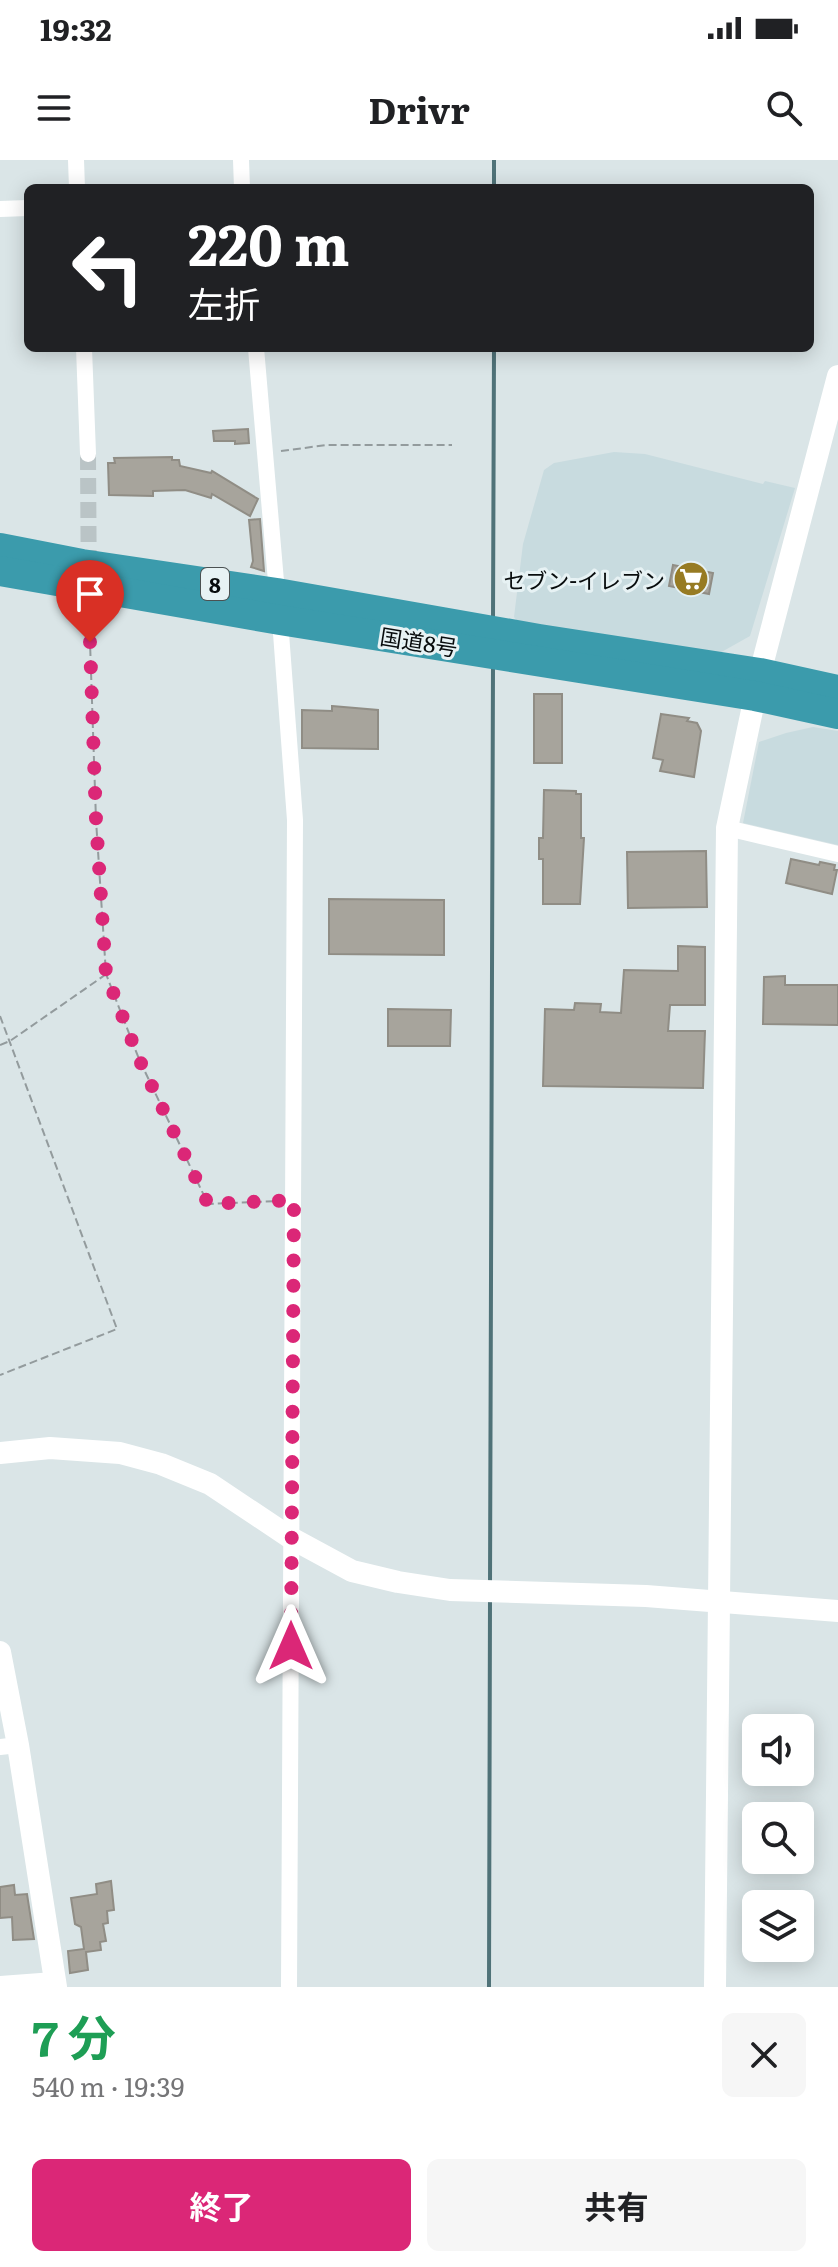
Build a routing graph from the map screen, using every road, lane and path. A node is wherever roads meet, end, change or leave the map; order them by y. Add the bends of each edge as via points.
1 (76, 160) edge
2 (241, 160) edge
3 (77, 184) edge
4 (242, 184) edge
5 (24, 208) edge
6 (0, 209) edge
7 (84, 352) edge
8 (256, 352) edge
9 (838, 376) edge
10 (452, 445) dead end
11 (88, 454) tunnel mouth
12 (265, 455) junction
13 (0, 534) edge
14 (0, 548) edge
15 (0, 571) edge
16 (154, 575) junction
17 (0, 588) edge
18 (197, 604) junction
19 (279, 606) junction
20 (89, 612) tunnel mouth
21 (758, 685) junction
22 (838, 690) edge
23 (838, 714) edge
24 (727, 828) junction
25 (838, 854) edge
26 (106, 974) junction
27 (0, 1016) edge
28 (10, 1041) junction
29 (0, 1045) edge
30 (294, 1200) junction
31 (0, 1375) edge
32 (0, 1453) edge
33 (291, 1538) junction
34 (718, 1603) junction
35 (838, 1611) edge
36 (0, 1652) edge
37 (9, 1746) edge
38 (55, 1983) edge
39 (0, 1984) edge
40 (289, 1987) edge
41 (715, 1987) edge

1 - 3 street
2 - 4 street
5 - 6 street
7 - 11 street
8 - 12 street
9 - 21 street
10 - 12 path via 327,445
12 - 19 street
13 - 16 highway, 8
14 - 16 highway, 国道8号 / 8
15 - 18 highway, 国道8号 / 8
16 - 19 highway, 国道8号 / 8
17 - 18 highway, 8
18 - 19 highway, 国道8号 / 8
19 - 21 highway, 国道8号 / 8
19 - 30 street via 295,820
20 - 26 path
21 - 22 highway, 国道8号 / 8
21 - 23 highway, 国道8号 / 8
21 - 24 street
24 - 25 street
24 - 34 street
26 - 28 path
26 - 30 path via 139,1059 208,1204
27 - 28 path
28 - 29 path
28 - 31 path via 117,1329
30 - 33 street
32 - 33 street via 64,1449 120,1453 161,1464 210,1484
33 - 34 street via 352,1571 450,1590
33 - 40 street
34 - 35 street
34 - 41 street
36 - 37 street
37 - 38 street
38 - 39 street

